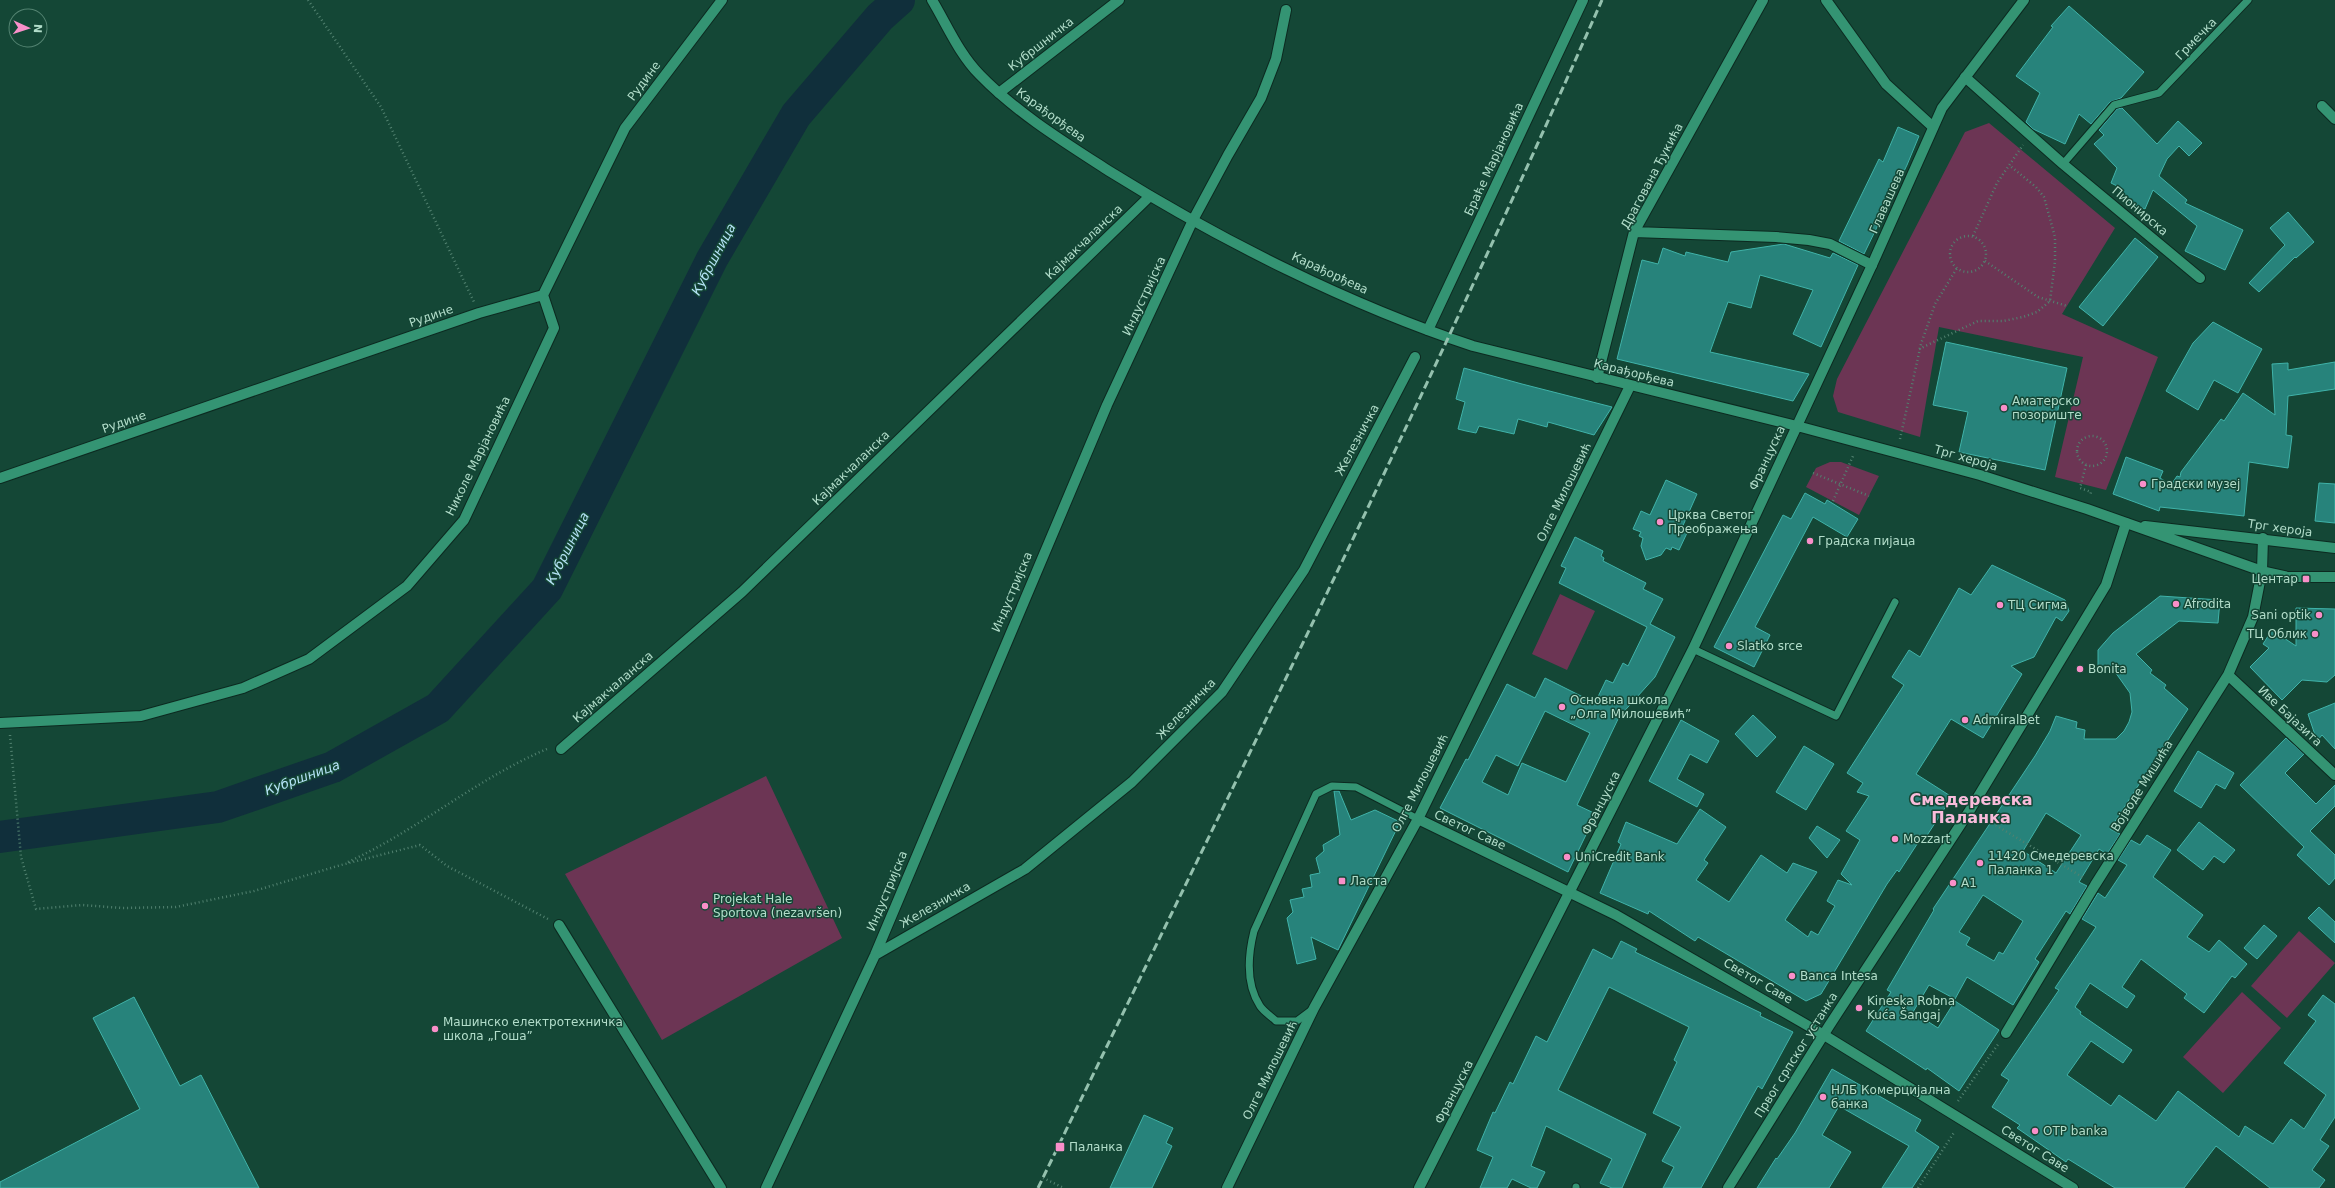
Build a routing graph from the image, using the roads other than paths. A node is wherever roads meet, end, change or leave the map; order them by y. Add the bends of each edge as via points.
1 (722, 0) edge
2 (932, 0) edge
3 (1119, 0) edge
4 (1583, 0) edge
5 (1763, 0) edge
6 (1826, 0) edge
7 (2024, 0) edge
8 (2245, 1) edge
9 (1286, 10) dead end
10 (1965, 77) junction
11 (999, 93) junction
12 (2322, 106) dead end
13 (2335, 119) edge
14 (1933, 127) junction
15 (2063, 164) junction
16 (1150, 196) junction
17 (1193, 220) junction
18 (1634, 232) junction
19 (1872, 265) junction
20 (2200, 278) dead end
21 (543, 295) junction
22 (1428, 330) junction
23 (1415, 357) dead end
24 (1597, 378) junction
25 (1630, 386) junction
26 (1797, 426) junction
27 (0, 478) edge
28 (2126, 523) junction
29 (2263, 538) junction
30 (2335, 548) edge
31 (2262, 572) junction
32 (2335, 577) edge
33 (1895, 602) dead end
34 (1693, 649) junction
35 (2228, 675) junction
36 (4, 723) edge
37 (561, 749) road end
38 (2335, 775) edge
39 (1418, 819) junction
40 (1570, 892) junction
41 (559, 925) road end
42 (874, 955) junction
43 (1314, 1008) junction
44 (2006, 1033) road end
45 (1824, 1035) junction
46 (721, 1188) edge
47 (766, 1188) edge
48 (1227, 1188) edge
49 (1419, 1188) edge
50 (1728, 1188) edge
51 (2073, 1188) edge

1 - 21 street, Рудине via 625,128
2 - 11 street, Карађорђева via 978,74
3 - 11 street, Кубршничка
4 - 22 street, Браће Марјановића
5 - 18 street, Драгована Ђукића
6 - 14 street via 1886,84
7 - 10 street, Главашева
8 - 15 lane, Грмечка via 2159,93 2114,105
9 - 17 street, Индустријска via 1276,59 1261,98
10 - 14 street, Главашева via 1942,108
10 - 15 street, Пионирска
11 - 16 street, Карађорђева via 1080,153
12 - 13 street
14 - 19 street, Главашева
15 - 20 street, Пионирска
16 - 17 street, Карађорђева
16 - 37 street, Кајмакчаланска via 742,592
17 - 22 street, Карађорђева via 1345,295
17 - 42 street, Индустријска via 1104,412
18 - 19 street via 1809,240 1830,244
18 - 24 street, Драгована Ђукића
19 - 26 street, Главашева
21 - 27 street, Рудине via 479,313
21 - 36 street, Николе Марјановића via 554,328 464,520 407,586 309,659 243,688 141,716
22 - 24 street, Карађорђева via 1473,346
23 - 42 street, Железничка via 1304,570 1222,692 1132,782 1025,869
24 - 25 street, Карађорђева
25 - 26 street, Карађорђева
25 - 39 street, Олге Милошевић
26 - 28 street, Трг хероја via 2087,509
26 - 34 street, Француска
28 - 29 street, Трг хероја
28 - 31 street, Трг хероја
28 - 45 street, Првог српског устанка via 2106,585 1970,810
29 - 30 street, Трг хероја
29 - 31 street, Војводе Мишића
31 - 32 street, Трг хероја via 2288,577
31 - 35 street, Војводе Мишића via 2253,617
33 - 34 lane via 1836,716
34 - 40 street, Француска
35 - 38 street, Иве Бајазита
35 - 44 street, Војводе Мишића via 2095,885
39 - 40 street, Светог Саве
39 - 43 street, Олге Милошевић
39 - 43 lane via 1356,787 1332,786 1316,794 1254,931 1248,954 1250,981 1260,1006 1276,1021 1297,1021
40 - 45 street, Светог Саве via 1616,915
40 - 49 street, Француска
41 - 46 street
42 - 47 street, Индустријска
43 - 48 street, Олге Милошевић
45 - 50 street, Првог српског устанка
45 - 51 street, Светог Саве

